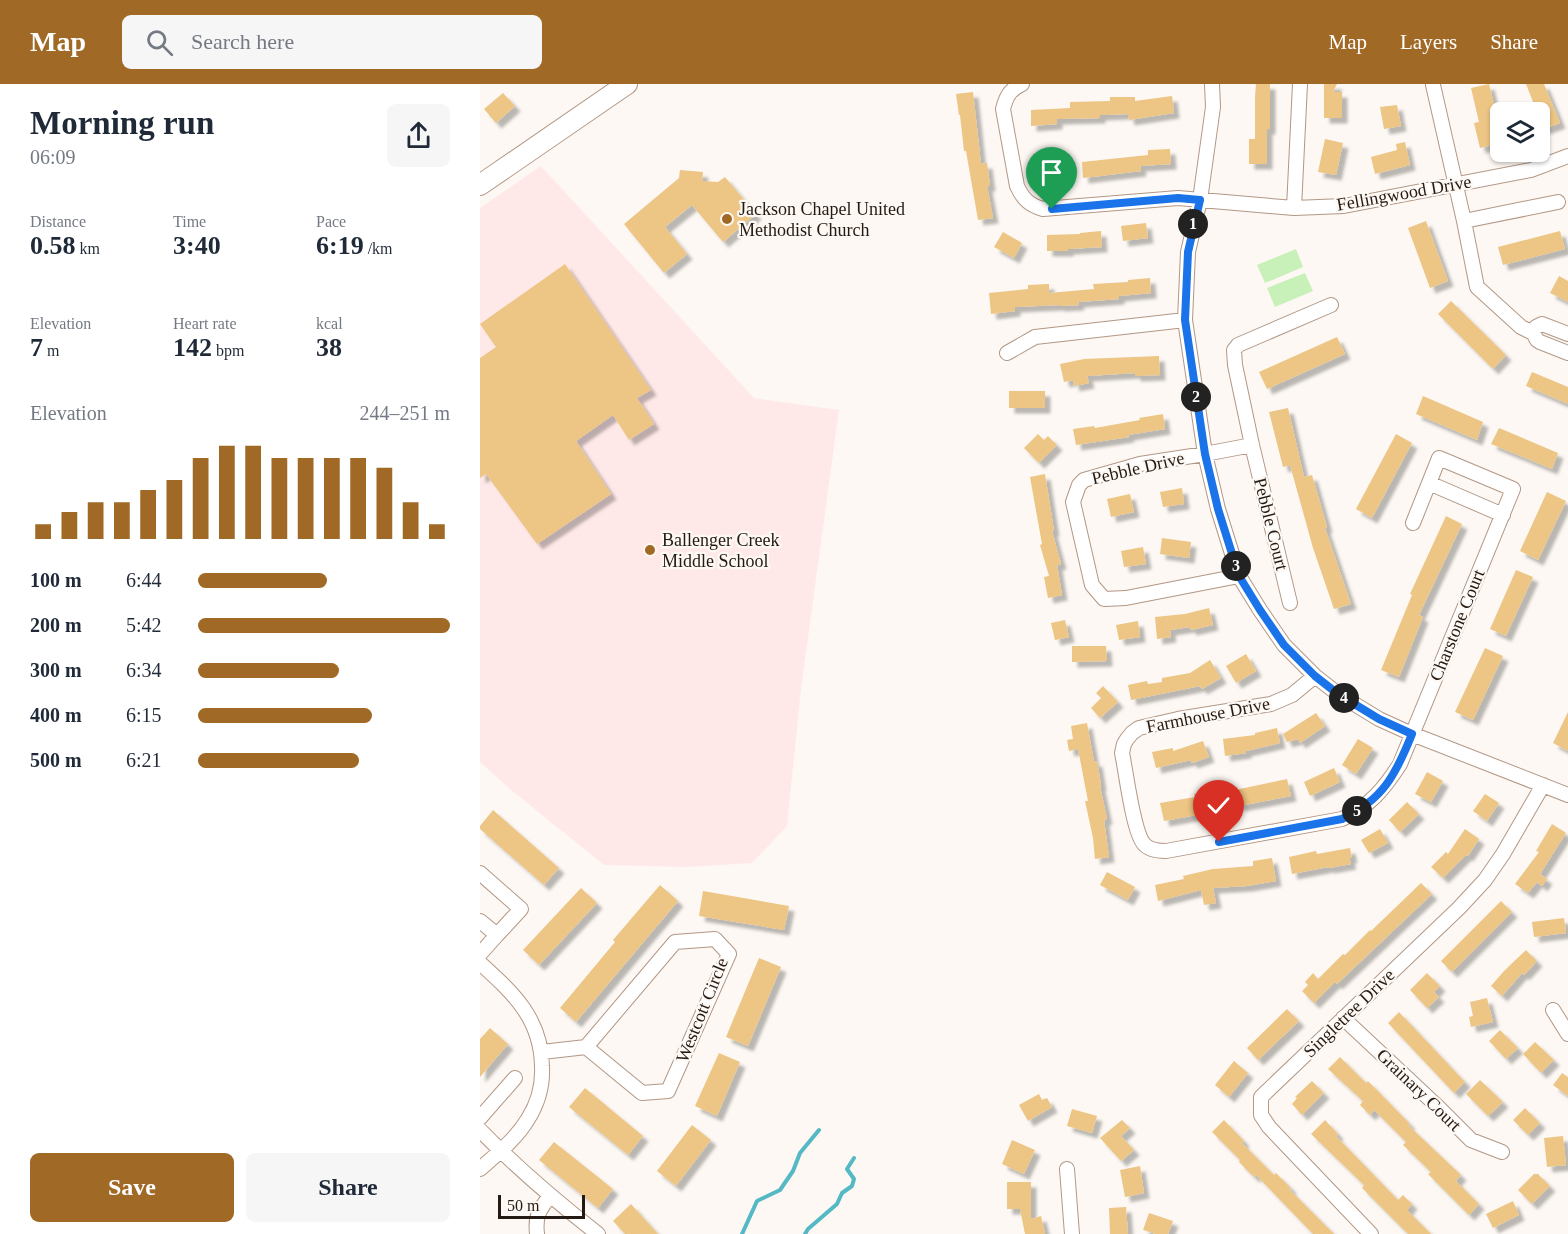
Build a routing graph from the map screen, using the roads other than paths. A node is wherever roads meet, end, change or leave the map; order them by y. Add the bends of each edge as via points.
1 (627, 84) edge
2 (1022, 84) edge
3 (1212, 84) edge
4 (1300, 84) edge
5 (1433, 85) edge
6 (1568, 156) edge
7 (1456, 184) junction
8 (480, 185) edge
9 (1200, 200) junction
10 (1558, 202) dead end
11 (1294, 208) junction
12 (1464, 221) junction
13 (1331, 305) dead end
14 (1185, 320) junction
15 (1533, 333) junction
16 (1568, 334) edge
17 (1007, 353) dead end
18 (1568, 353) edge
19 (1252, 445) junction
20 (1205, 454) junction
21 (1429, 483) junction
22 (1503, 515) junction
23 (1413, 522) dead end
24 (1239, 576) junction
25 (1290, 603) dead end
26 (1315, 676) junction
27 (1412, 734) junction
28 (1543, 785) junction
29 (1568, 795) edge
30 (480, 873) edge
31 (480, 921) edge
32 (497, 935) junction
33 (480, 954) edge
34 (480, 963) edge
35 (1553, 1010) dead end
36 (1343, 1018) junction
37 (1568, 1034) edge
38 (586, 1047) junction
39 (542, 1053) junction
40 (515, 1078) dead end
41 (480, 1118) edge
42 (480, 1130) edge
43 (500, 1151) junction
44 (1502, 1152) dead end
45 (480, 1169) edge
46 (1067, 1169) dead end
47 (550, 1197) junction
48 (537, 1234) edge
49 (598, 1234) edge
50 (1072, 1234) edge
51 (1371, 1234) edge

1 - 8 main road
2 - 9 street, Fellingwood Drive via 1009,93 1003,109 1017,186 1026,202 1052,209 1178,198
3 - 9 street via 1213,107
4 - 11 street
5 - 7 street
6 - 7 street, Fellingwood Drive via 1531,170
7 - 11 street, Fellingwood Drive via 1344,206
7 - 12 street
9 - 11 street, Fellingwood Drive
9 - 14 street via 1188,252
10 - 12 street
12 - 15 street via 1477,287
13 - 19 street, Pebble Court via 1234,350
14 - 17 street via 1035,337
14 - 20 street
15 - 16 street via 1542,324
15 - 18 street via 1540,342
19 - 20 street
19 - 25 street, Pebble Court
20 - 24 street
20 - 24 street, Pebble Drive via 1140,464 1084,480 1079,485 1073,502 1092,585 1104,598 1126,598
21 - 22 street
21 - 22 street, Charstone Court via 1439,458 1513,489
21 - 23 street, Charstone Court
22 - 27 street, Charstone Court
24 - 26 street via 1284,645
26 - 27 street via 1379,719
26 - 27 street, Farmhouse Drive via 1292,695 1271,704 1178,719 1132,733 1122,753 1142,843 1166,851 1342,819 1369,803 1391,779
27 - 28 street
28 - 29 street
28 - 36 street, Singletree Drive via 1485,880
30 - 32 street via 520,909
31 - 32 street
32 - 33 street
34 - 39 street via 525,1008
35 - 37 street
36 - 44 street, Grainary Court via 1470,1140
36 - 51 street, Singletree Drive via 1262,1097 1261,1115
38 - 38 street, Westcott Circle via 675,942 715,939 729,954 668,1091 642,1093
38 - 39 street
39 - 43 street via 542,1078 535,1107
40 - 41 street
42 - 43 street
43 - 45 street
43 - 47 street
46 - 50 street
47 - 48 street via 540,1210
47 - 49 street

